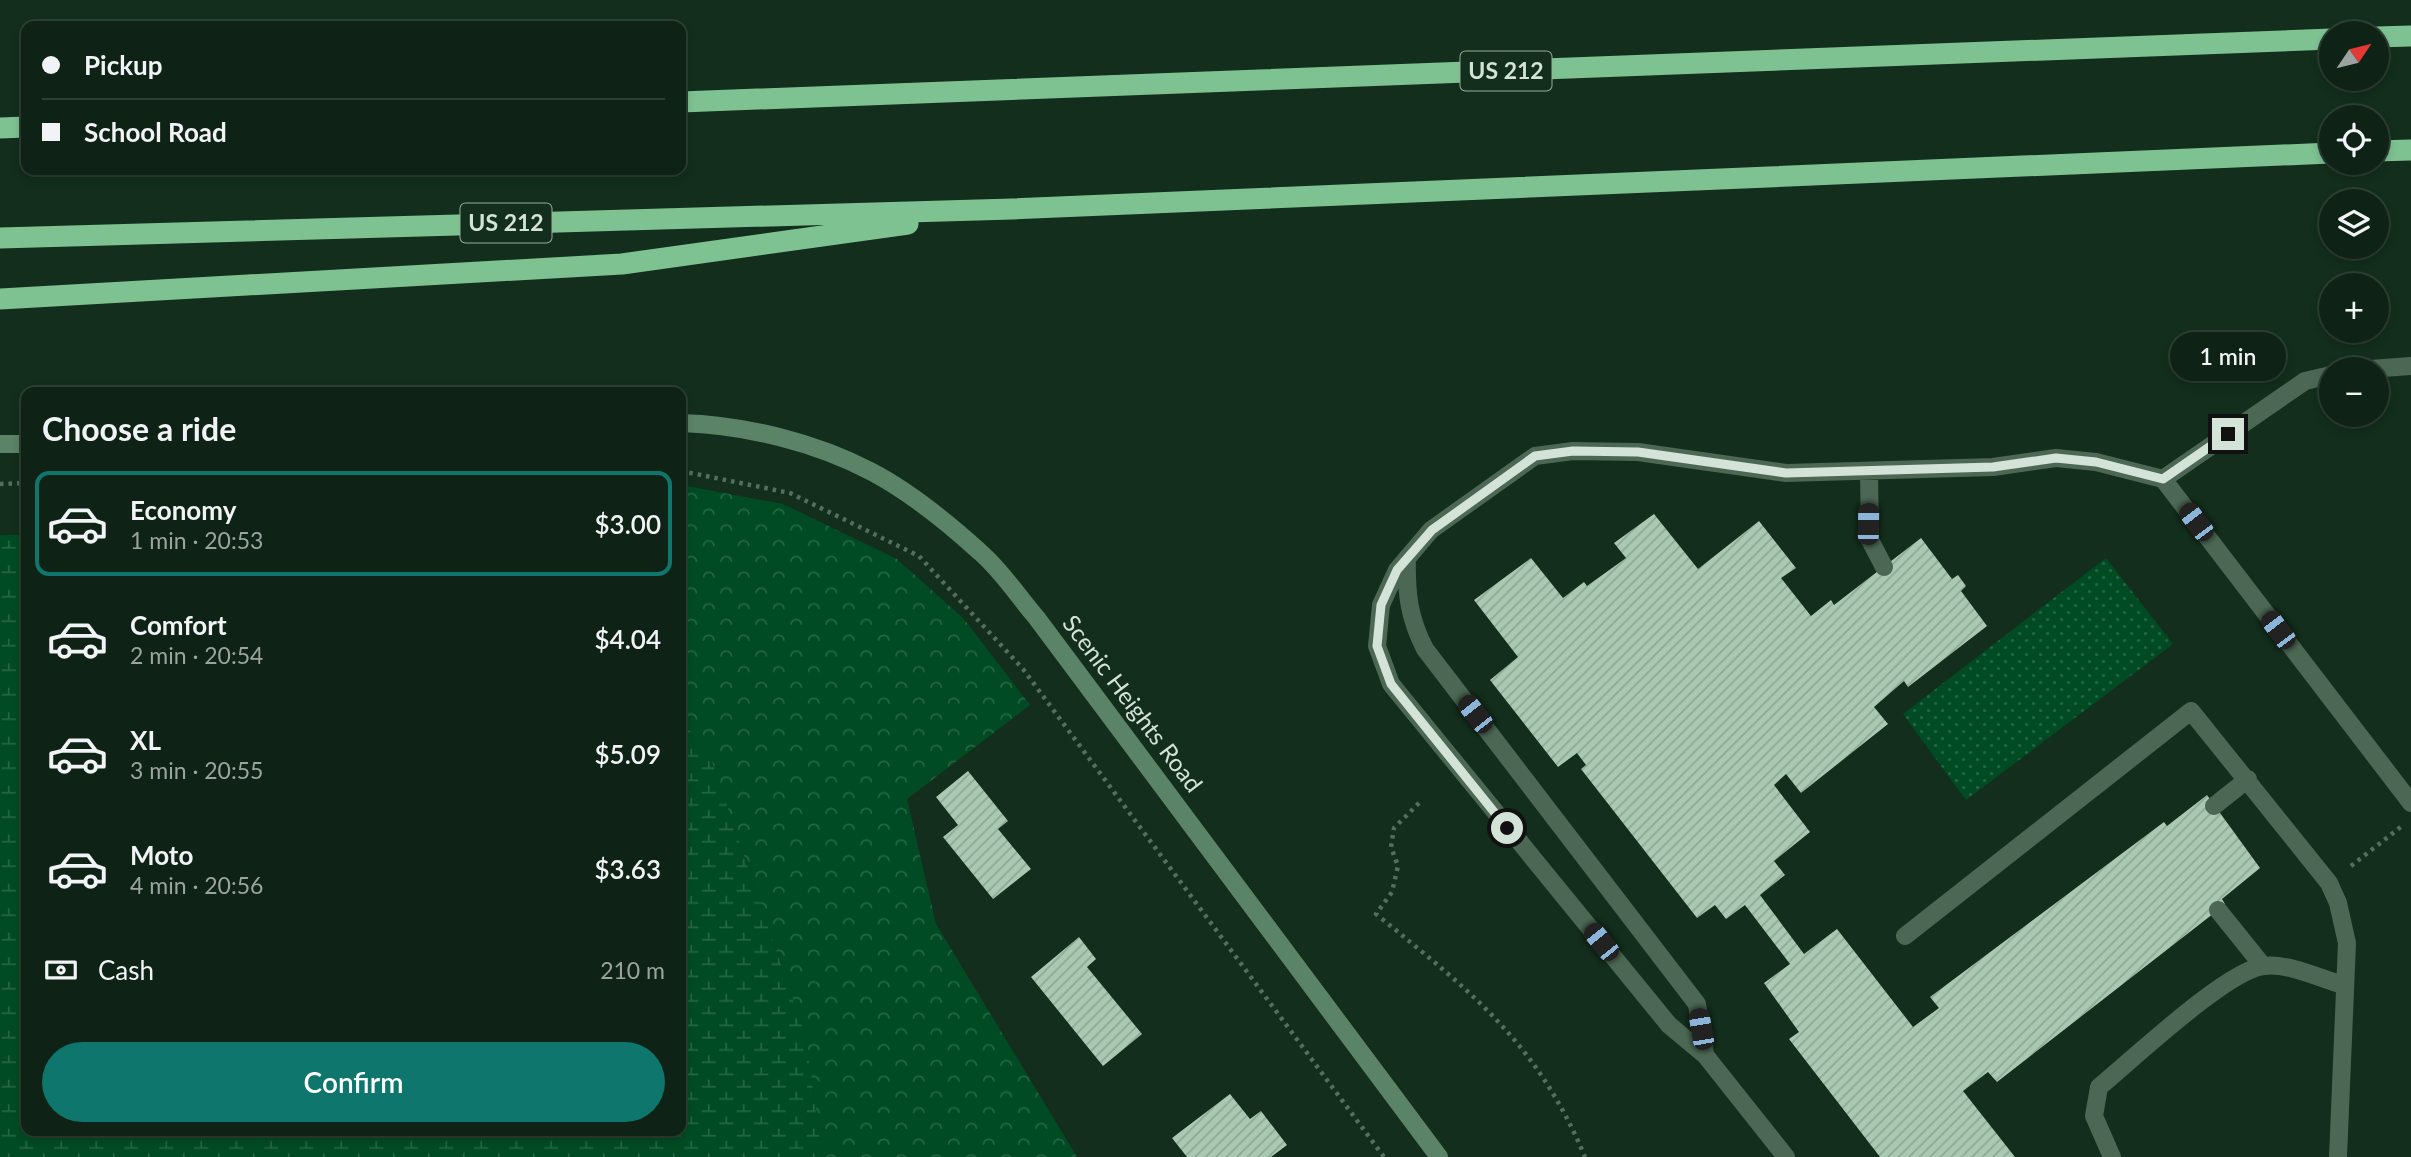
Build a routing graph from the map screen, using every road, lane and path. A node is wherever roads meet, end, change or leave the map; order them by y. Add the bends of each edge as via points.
1 (2411, 36) edge
2 (2389, 37) edge
3 (2319, 39) edge
4 (686, 102) edge
5 (21, 127) edge
6 (0, 128) edge
7 (2411, 150) edge
8 (2389, 151) edge
9 (2319, 154) edge
10 (1012, 209) junction
11 (0, 238) edge
12 (0, 299) edge
13 (2411, 366) edge
14 (2389, 368) edge
15 (2319, 378) edge
16 (686, 423) edge
17 (21, 443) edge
18 (0, 444) edge
19 (1869, 471) junction
20 (686, 472) edge
21 (2163, 479) junction
22 (21, 483) edge
23 (0, 484) edge
24 (1407, 558) junction
25 (1884, 566) dead end
26 (2248, 779) junction
27 (1419, 803) dead end
28 (2411, 803) edge
29 (2214, 806) dead end
30 (2411, 819) edge
31 (2329, 883) junction
32 (2218, 910) dead end
33 (1905, 936) dead end
34 (2263, 965) junction
35 (2343, 985) junction
36 (1705, 1055) junction
37 (1437, 1156) edge
38 (1384, 1157) edge
39 (1585, 1157) edge
40 (1786, 1157) edge
41 (2112, 1157) edge
42 (2338, 1157) edge

1 - 2 highway
3 - 4 highway, US 212
5 - 6 highway
7 - 8 highway
9 - 10 highway, US 212
10 - 11 highway, US 212
10 - 12 highway via 622,264
13 - 14 street
15 - 21 street via 2305,381
16 - 37 street, Scenic Heights Road via 722,424 781,439 872,472 982,553 1036,617
17 - 18 street
19 - 21 street via 1993,467 2056,458 2096,462
19 - 24 street via 1786,473 1638,452 1573,451 1535,456 1432,530
19 - 25 street via 1870,540
20 - 38 path via 790,493 919,555 1023,669
21 - 28 street
22 - 23 path
24 - 36 street via 1406,593 1412,622 1425,649 1696,1003
24 - 36 street via 1381,605 1377,646 1391,684 1670,1025
26 - 29 street
26 - 31 street
26 - 33 street via 2191,711
27 - 39 path via 1394,828 1391,847 1398,866 1392,892 1376,914 1500,1021 1540,1070
30 - 31 path
31 - 35 street via 2347,943
32 - 34 street
34 - 35 street
34 - 41 street via 2229,981 2099,1087 2094,1116
35 - 42 street
36 - 40 street

